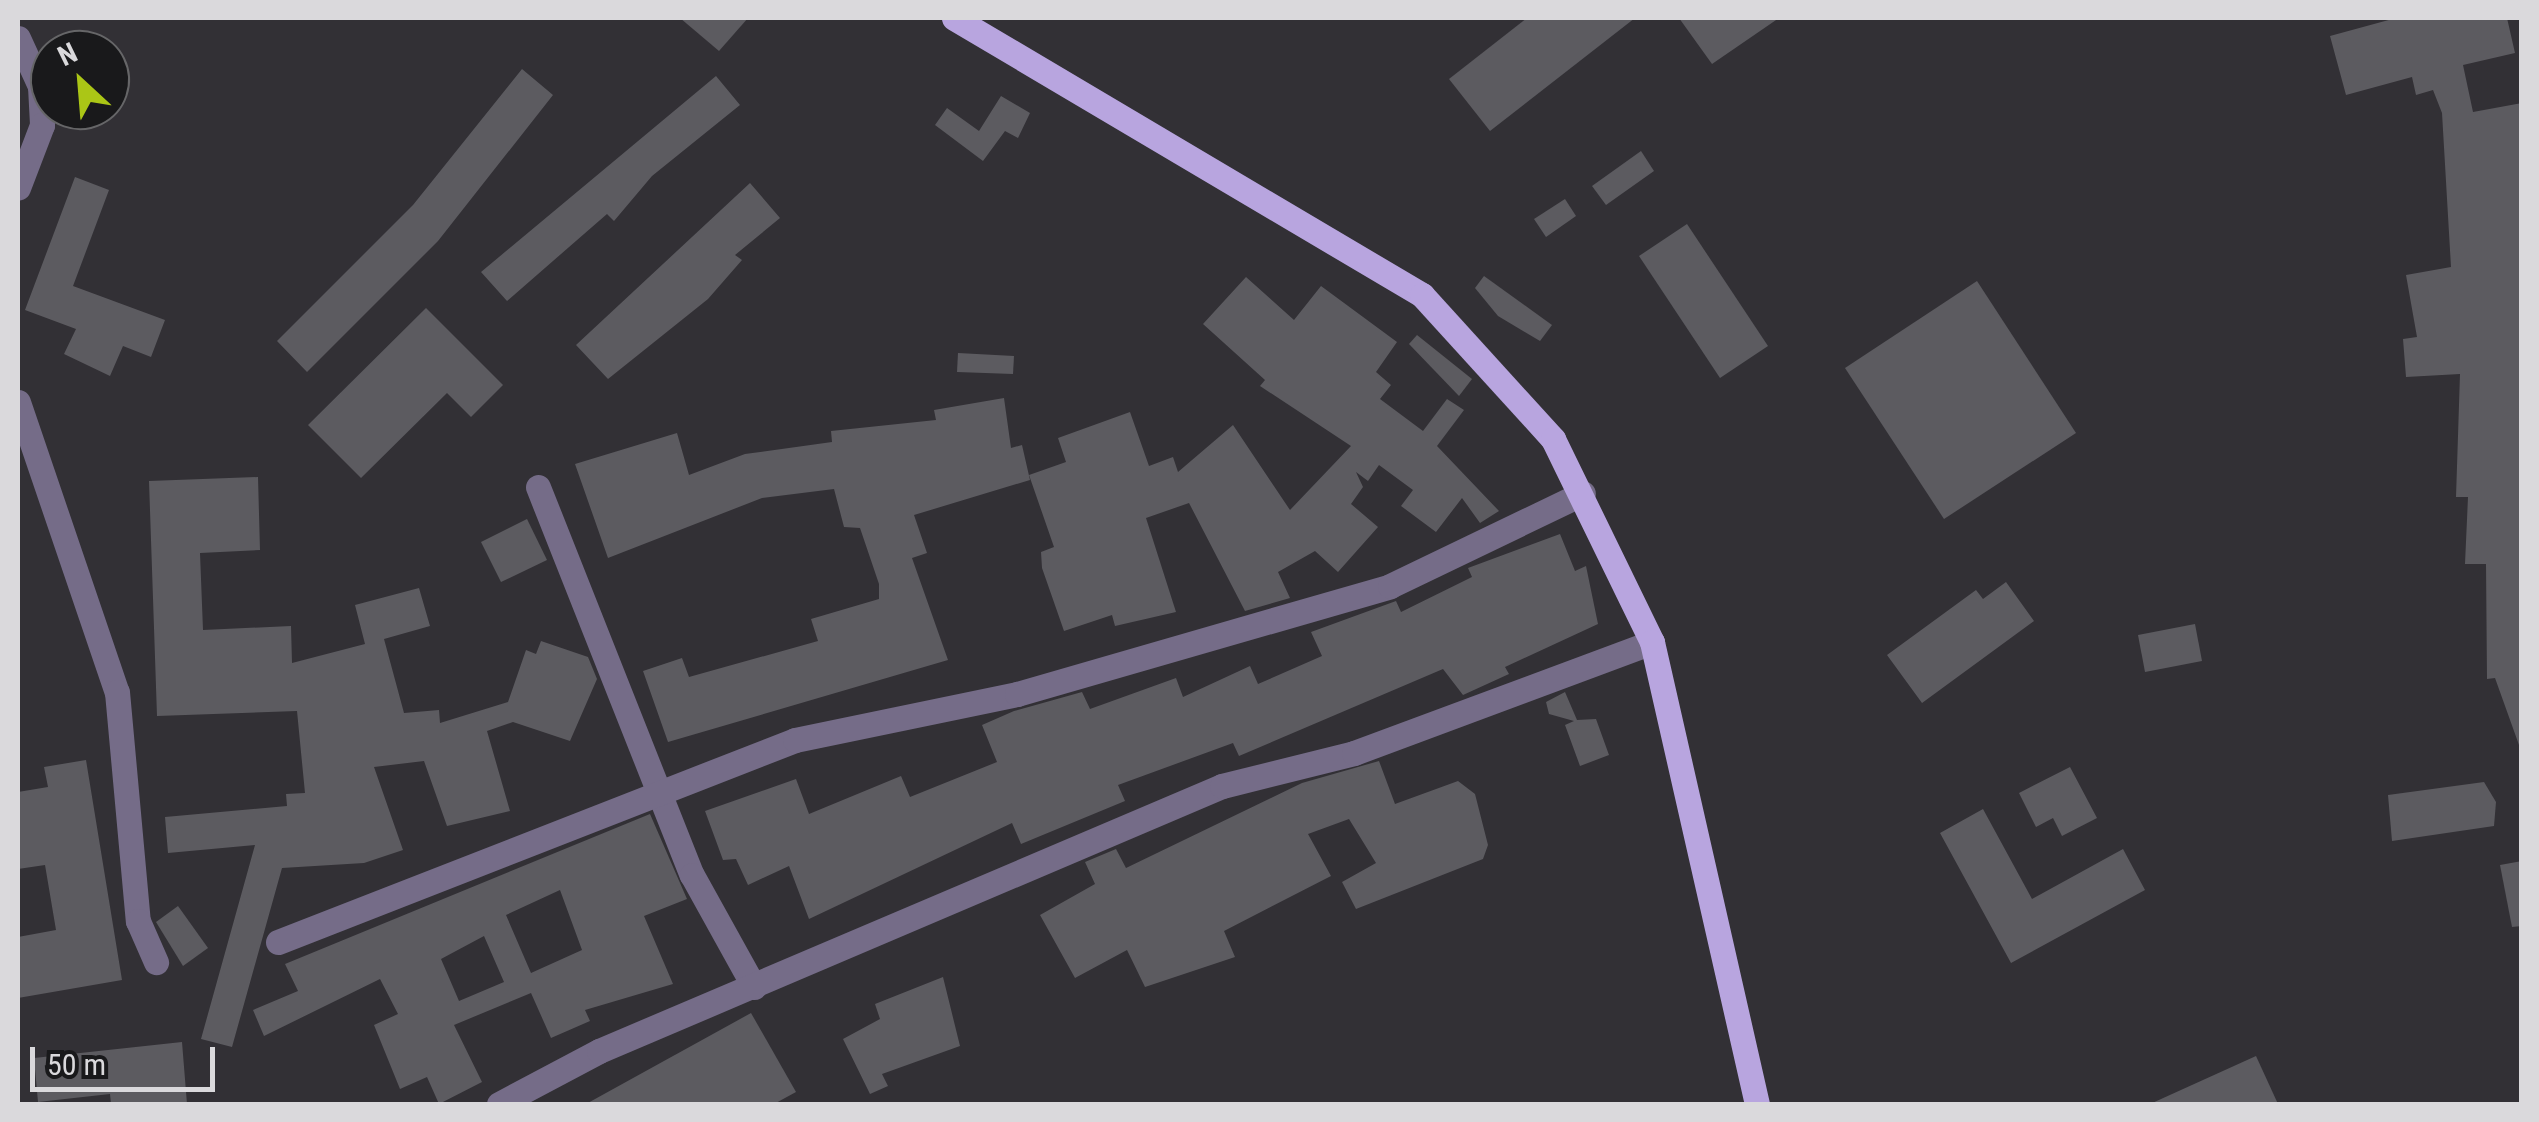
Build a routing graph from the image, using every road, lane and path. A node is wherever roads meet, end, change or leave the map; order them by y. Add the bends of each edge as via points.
1 (954, 18) edge
2 (18, 38) edge
3 (18, 188) edge
4 (18, 402) edge
5 (538, 487) dead end
6 (1583, 493) junction
7 (1652, 642) junction
8 (662, 785) junction
9 (278, 942) dead end
10 (156, 962) dead end
11 (754, 988) junction
12 (499, 1104) edge
13 (1757, 1104) edge

1 - 6 main road via 1422,295 1554,439
2 - 3 street via 40,86 42,125
4 - 10 street via 117,692 138,921
5 - 8 street
6 - 7 main road
6 - 8 street via 1390,586 1242,635 795,740
7 - 11 street via 1354,753 1222,786
7 - 13 main road
8 - 9 street
8 - 11 street via 692,875
11 - 12 street

